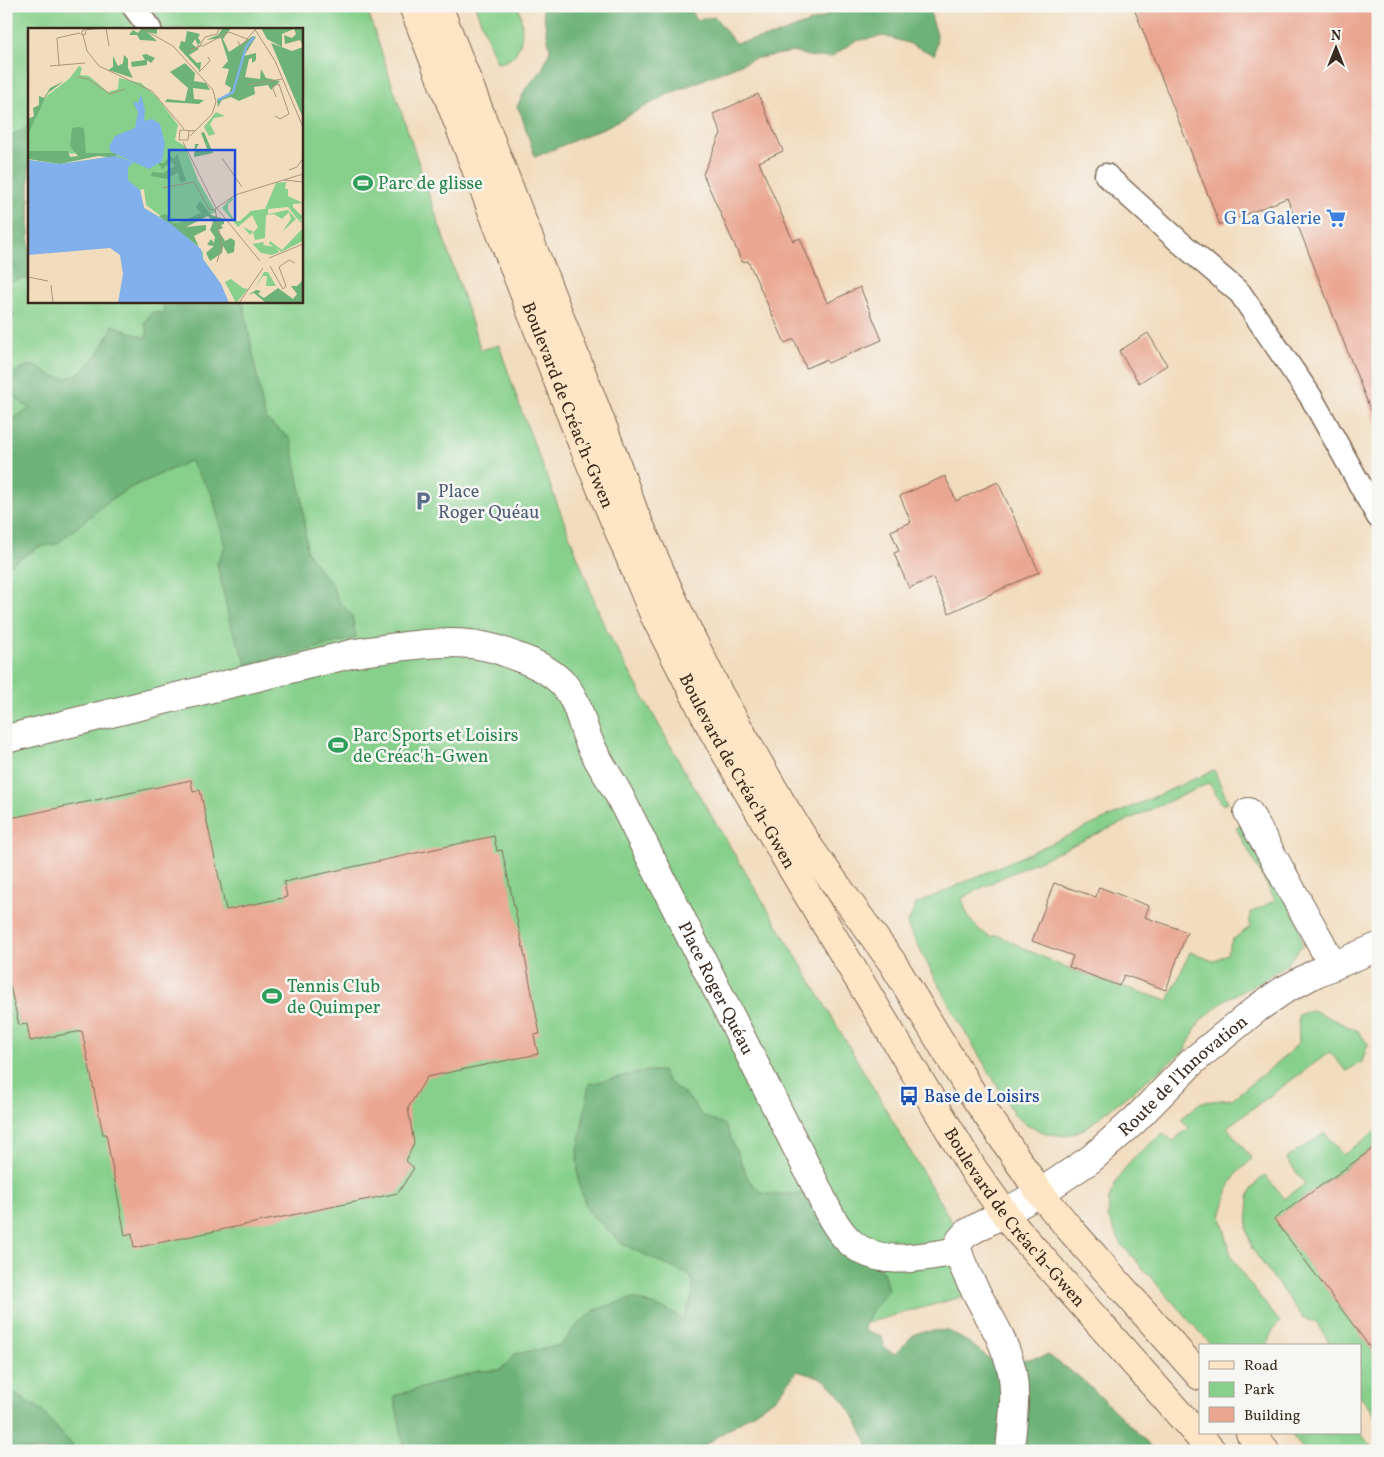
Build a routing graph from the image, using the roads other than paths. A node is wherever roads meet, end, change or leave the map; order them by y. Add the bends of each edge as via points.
1 (133, 6) edge
2 (413, 6) edge
3 (438, 6) edge
4 (149, 28) edge
5 (1106, 175) dead end
6 (1378, 517) edge
7 (6, 739) edge
8 (1248, 812) dead end
9 (1378, 947) edge
10 (1332, 966) junction
11 (1040, 1193) junction
12 (1003, 1212) junction
13 (958, 1251) junction
14 (1199, 1375) edge
15 (1251, 1434) edge
16 (1010, 1451) edge
17 (1212, 1451) edge
18 (1265, 1451) edge

1 - 4 lane
2 - 12 street, Boulevard de Créac'h-Gwen via 582,443 659,626 712,730 790,865 973,1169
3 - 11 street, Boulevard de Créac'h-Gwen via 635,516 719,694 811,850 892,962 968,1087
5 - 6 lane via 1240,292 1311,397
7 - 13 street, Place Roger Quéau via 355,654 420,645 468,644 492,648 538,664 565,687 578,709 590,745 620,795 812,1180 847,1239 870,1254 886,1258 914,1258
8 - 10 street
9 - 10 street, Route de l'Innovation
10 - 11 street, Route de l'Innovation via 1284,990 1259,1007 1193,1061 1091,1159
11 - 12 street, Route de l'Innovation
11 - 14 street, Boulevard de Créac'h-Gwen
12 - 13 street, Route de l'Innovation via 967,1234 959,1242
12 - 17 street, Boulevard de Créac'h-Gwen
13 - 16 street via 999,1335 1012,1371 1014,1403
15 - 18 street

